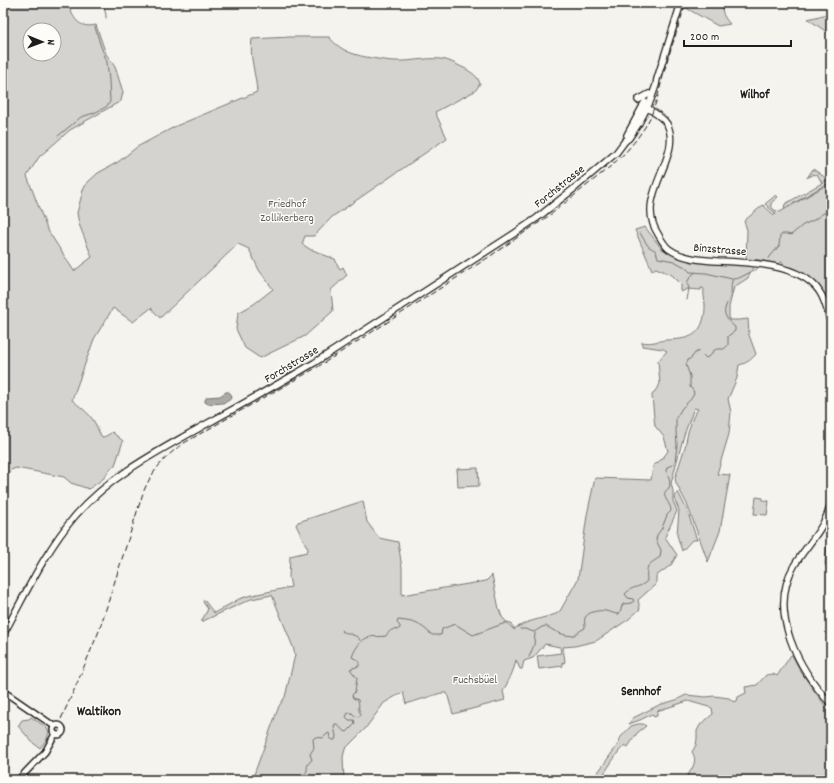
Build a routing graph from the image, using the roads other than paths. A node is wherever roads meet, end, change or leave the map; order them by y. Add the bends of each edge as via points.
1 (681, 3) edge
2 (657, 79) junction
3 (649, 94) junction
4 (638, 100) dead end
5 (645, 106) junction
6 (831, 325) edge
7 (831, 501) edge
8 (3, 635) edge
9 (3, 691) edge
10 (831, 704) edge
11 (54, 726) junction
12 (55, 734) junction
13 (18, 780) edge

1 - 2 main road, Forchstrasse
2 - 3 main road, Forchstrasse
2 - 5 main road, Forchstrasse
3 - 4 main road
3 - 5 main road, Forchstrasse
5 - 6 main road, Binzstrasse via 664,121 670,136 668,153 652,198 651,210 655,229 664,244 681,255 700,260 757,263 800,275 811,281 822,294
5 - 8 main road, Forchstrasse via 616,153 538,218 314,363 156,452 114,479 86,504 58,538
7 - 10 main road via 822,527 790,573 784,602 788,630 799,661
9 - 11 street
11 - 12 street
11 - 12 street via 59,724 63,729 60,734
12 - 13 street via 45,752

